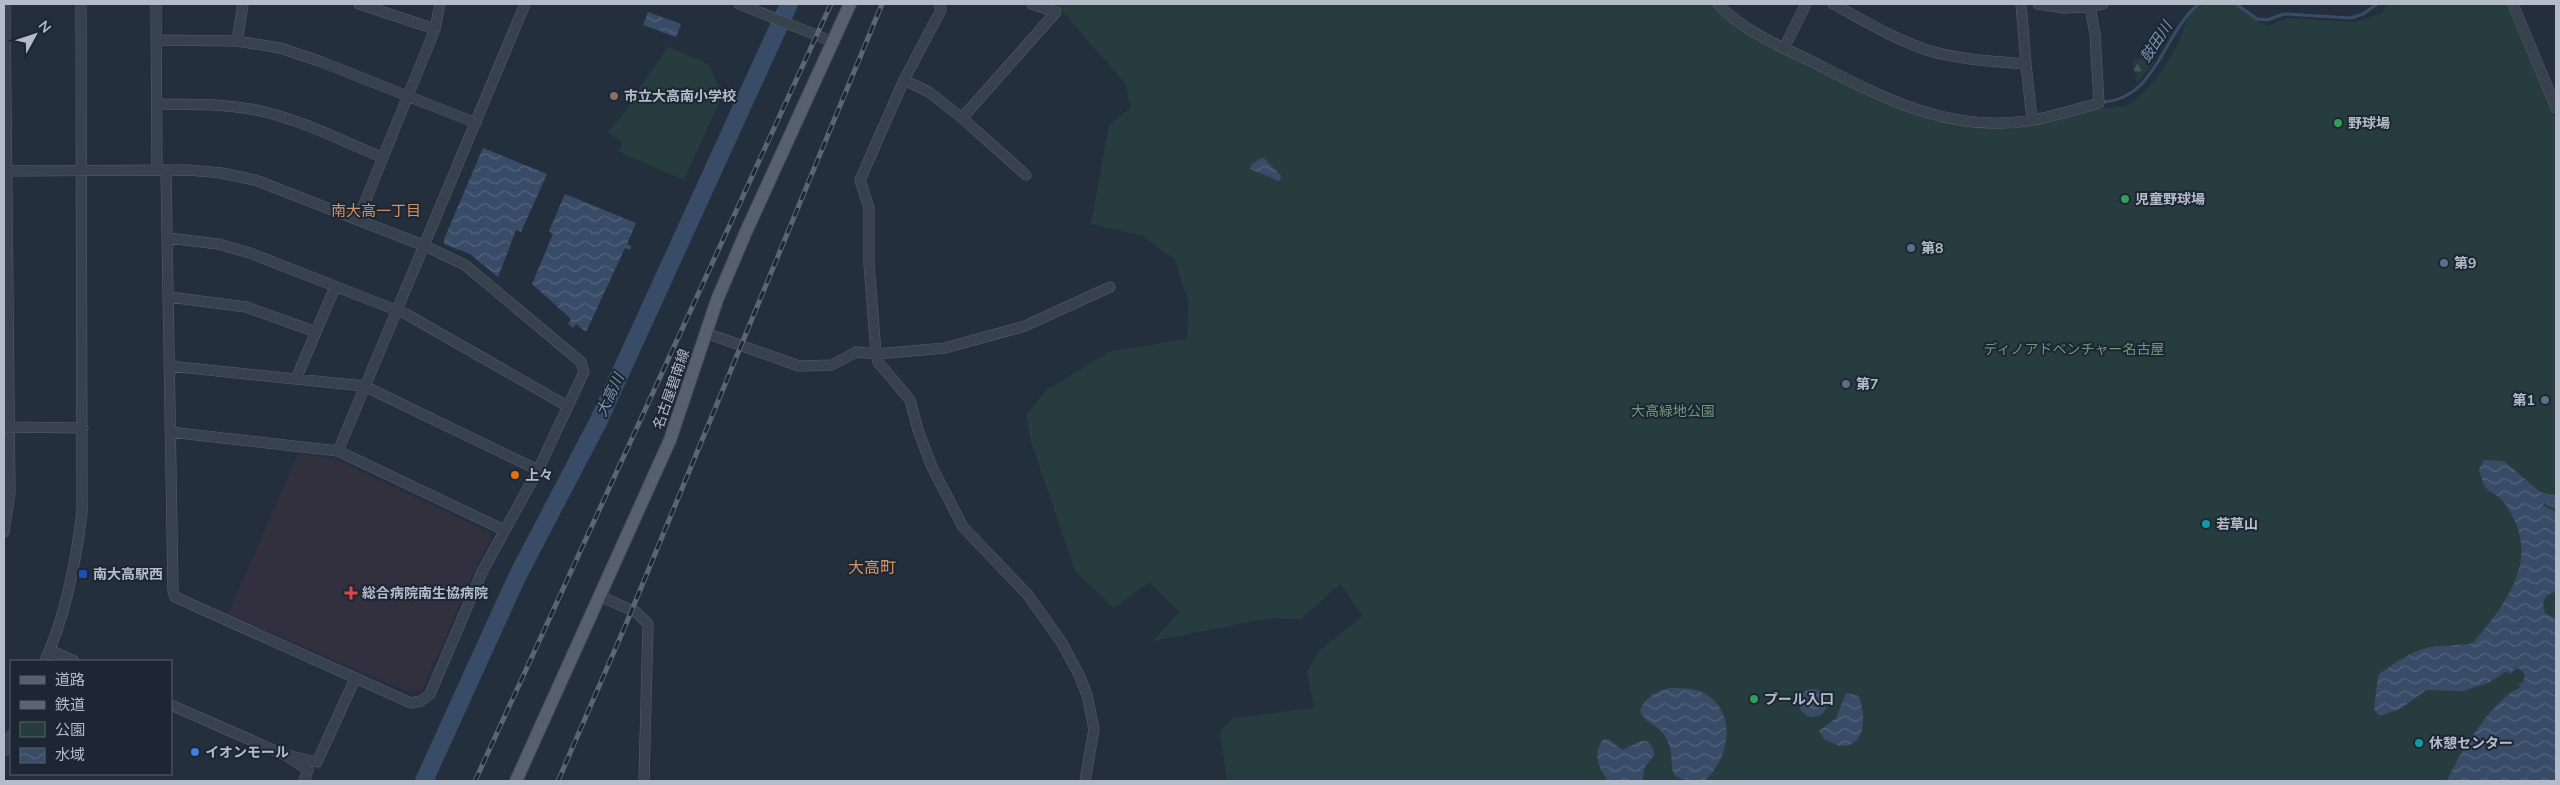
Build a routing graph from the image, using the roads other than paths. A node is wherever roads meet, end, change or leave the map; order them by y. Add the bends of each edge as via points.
1 (6, 4) edge
2 (82, 4) edge
3 (156, 4) edge
4 (243, 4) edge
5 (359, 4) edge
6 (440, 4) edge
7 (525, 4) edge
8 (739, 4) edge
9 (850, 4) edge
10 (939, 4) edge
11 (1032, 4) edge
12 (1718, 4) edge
13 (1806, 4) edge
14 (1833, 4) edge
15 (2021, 4) edge
16 (2038, 4) edge
17 (2103, 4) edge
18 (2512, 4) edge
19 (2090, 7) junction
20 (435, 29) junction
21 (156, 40) junction
22 (237, 41) junction
23 (833, 42) junction
24 (5, 43) edge
25 (1784, 48) junction
26 (2026, 64) junction
27 (904, 80) junction
28 (407, 96) junction
29 (158, 104) junction
30 (5, 105) edge
31 (2556, 108) edge
32 (962, 118) junction
33 (2032, 120) junction
34 (476, 122) junction
35 (383, 158) junction
36 (161, 170) junction
37 (5, 171) edge
38 (82, 171) junction
39 (1026, 175) dead end
40 (358, 220) junction
41 (168, 238) junction
42 (425, 246) junction
43 (335, 287) junction
44 (1110, 287) dead end
45 (169, 297) junction
46 (396, 310) junction
47 (316, 332) junction
48 (706, 333) junction
49 (876, 354) junction
50 (169, 366) junction
51 (296, 379) junction
52 (364, 386) junction
53 (567, 406) junction
54 (6, 427) edge
55 (83, 428) junction
56 (170, 432) junction
57 (338, 451) junction
58 (538, 470) junction
59 (7, 493) edge
60 (504, 530) junction
61 (4, 532) edge
62 (599, 596) junction
63 (50, 650) junction
64 (45, 660) edge
65 (72, 660) edge
66 (355, 679) junction
67 (172, 705) edge
68 (10, 737) edge
69 (4, 751) edge
70 (287, 756) junction
71 (304, 781) edge
72 (516, 781) edge
73 (644, 781) edge
74 (1085, 781) edge

1 - 24 street
2 - 38 street
3 - 21 street
4 - 22 street
5 - 20 street
6 - 20 street
7 - 34 street
8 - 23 street
9 - 23 main road, 名古屋碧南線
10 - 27 street via 940,10
11 - 32 street via 1056,12
12 - 25 street via 1740,23
13 - 25 street
14 - 26 street via 1927,50 1967,59
15 - 26 street
16 - 19 street
17 - 19 street
18 - 31 street
19 - 33 street via 2099,103
20 - 28 street
21 - 22 street
21 - 29 street
22 - 28 street via 280,48 319,60
23 - 48 main road, 名古屋碧南線 via 745,234
24 - 30 street
25 - 33 street via 1920,112 1984,123
26 - 33 street
27 - 32 street via 929,92
27 - 49 street via 860,180 870,208 869,264
28 - 34 street
28 - 35 street
29 - 35 street via 224,106 265,112 306,125
29 - 36 street
30 - 37 street
32 - 39 street
34 - 42 street
35 - 40 street
36 - 38 street
36 - 40 street via 221,173 254,180
36 - 41 street
37 - 38 street
37 - 54 street
38 - 55 street
40 - 42 street
41 - 43 street via 218,244 250,253
41 - 45 street
42 - 46 street
42 - 53 street via 465,264 581,362 584,372
43 - 46 street
43 - 47 street
44 - 49 street via 1025,326 945,348
45 - 47 street via 246,307
45 - 50 street
46 - 52 street
46 - 53 street
47 - 51 street
48 - 49 street via 799,366 832,365 856,352
48 - 62 main road, 名古屋碧南線 via 670,440
49 - 74 street via 878,362 910,400 932,467 962,526 1028,595 1062,643 1080,677 1094,729
50 - 51 street
50 - 56 street
51 - 52 street
52 - 57 street
52 - 58 street
53 - 58 street
54 - 55 street
54 - 59 street
55 - 63 street via 82,512 77,557
56 - 57 street
56 - 66 street via 175,597
57 - 60 street
58 - 60 street
59 - 61 street
60 - 66 street via 482,572 430,694 421,702 411,704
62 - 72 main road, 名古屋碧南線
62 - 73 street via 636,612 648,624
63 - 64 street
63 - 65 street
66 - 70 street via 317,762
67 - 70 street
68 - 69 street
70 - 71 street via 308,770

